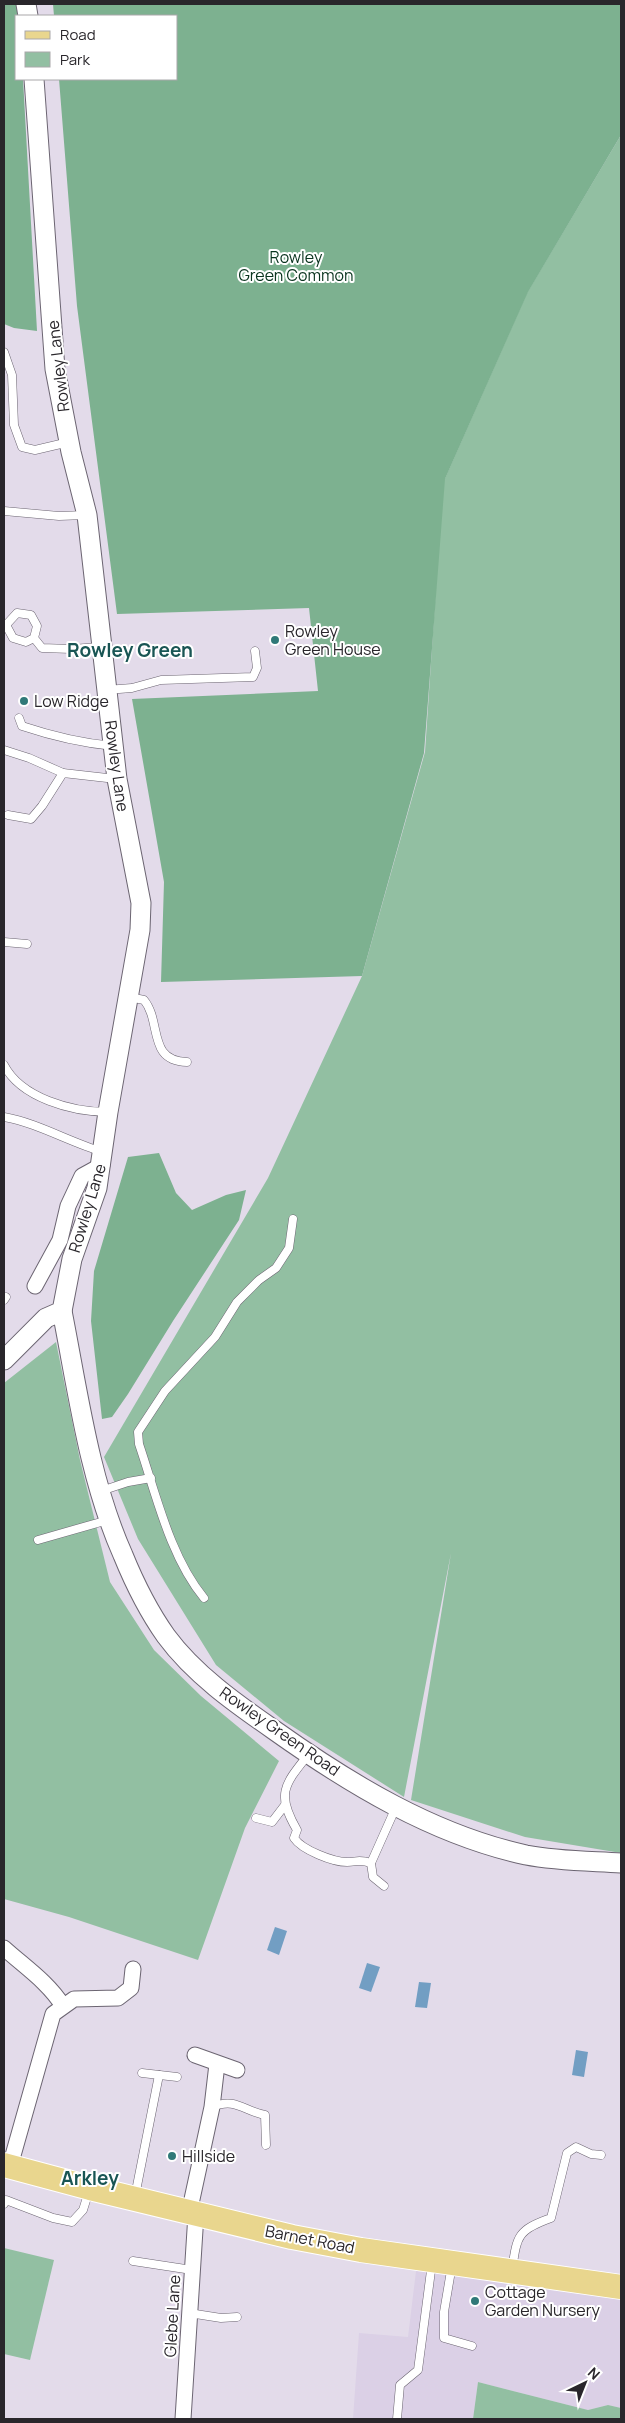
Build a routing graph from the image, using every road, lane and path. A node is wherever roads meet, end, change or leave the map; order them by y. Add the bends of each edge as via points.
1 (34, 80) edge
2 (4, 352) edge
3 (69, 442) junction
4 (4, 511) edge
5 (87, 516) junction
6 (34, 638) dead end
7 (101, 647) junction
8 (255, 651) dead end
9 (106, 690) junction
10 (19, 718) dead end
11 (113, 746) junction
12 (4, 750) edge
13 (63, 774) junction
14 (117, 779) junction
15 (8, 815) dead end
16 (4, 942) edge
17 (27, 944) dead end
18 (128, 997) junction
19 (187, 1062) dead end
20 (4, 1065) edge
21 (108, 1112) junction
22 (4, 1117) edge
23 (103, 1159) junction
24 (293, 1219) dead end
25 (35, 1286) dead end
26 (62, 1311) junction
27 (6, 1354) edge
28 (150, 1478) junction
29 (101, 1491) junction
30 (109, 1520) junction
31 (38, 1540) dead end
32 (204, 1598) dead end
33 (309, 1754) junction
34 (285, 1805) junction
35 (396, 1806) junction
36 (256, 1818) dead end
37 (370, 1863) junction
38 (621, 1863) edge
39 (384, 1886) dead end
40 (4, 1948) edge
41 (133, 1969) dead end
42 (63, 2006) junction
43 (195, 2055) dead end
44 (217, 2064) junction
45 (237, 2070) dead end
46 (142, 2073) dead end
47 (159, 2075) junction
48 (176, 2077) dead end
49 (212, 2107) junction
50 (266, 2145) dead end
51 (601, 2155) dead end
52 (7, 2165) edge
53 (90, 2188) junction
54 (134, 2199) junction
55 (4, 2204) edge
56 (193, 2214) junction
57 (133, 2261) dead end
58 (443, 2262) junction
59 (192, 2270) junction
60 (512, 2272) junction
61 (621, 2287) edge
62 (190, 2313) junction
63 (237, 2317) dead end
64 (472, 2346) dead end
65 (183, 2419) edge
66 (396, 2419) edge

1 - 3 street, Rowley Lane via 55,369
2 - 3 lane via 12,375 14,424 22,447 35,450
3 - 5 street, Rowley Lane
4 - 5 lane
5 - 7 street, Rowley Lane
6 - 7 lane via 42,648
7 - 9 street, Rowley Lane
8 - 9 lane via 257,668 253,677 161,680 132,688
9 - 11 street, Rowley Lane
10 - 11 lane via 22,726 47,734
11 - 14 street, Rowley Lane
12 - 13 lane
13 - 14 lane
13 - 15 lane via 31,819
14 - 18 street, Rowley Lane via 141,903 140,930
16 - 17 lane
18 - 19 lane via 144,1000 151,1008 155,1033 164,1055 175,1062
18 - 21 street, Rowley Lane
20 - 21 lane via 10,1077 53,1101 90,1112
21 - 23 street, Rowley Lane
22 - 23 lane via 24,1120
23 - 25 street via 82,1176 68,1206 60,1240
23 - 26 street, Rowley Lane via 97,1188 72,1259
24 - 28 lane via 290,1248 276,1268 236,1302 215,1337 165,1391 138,1432
26 - 27 street via 46,1318
26 - 29 street, Rowley Green Road
28 - 29 lane
28 - 32 lane via 183,1568
29 - 30 street, Rowley Green Road
30 - 31 lane
30 - 33 street, Rowley Green Road via 142,1594 182,1655 242,1708
33 - 34 lane via 291,1777 283,1799
33 - 35 street, Rowley Green Road
34 - 36 lane via 272,1822
34 - 37 lane via 297,1830 294,1838 299,1845 347,1862 359,1859
35 - 37 lane
35 - 38 street, Rowley Green Road via 452,1831 525,1854 551,1859
37 - 39 lane via 373,1877
40 - 42 street via 42,1980
41 - 42 street via 131,1988 118,1998 74,1999
42 - 52 street via 53,2014
43 - 44 street
44 - 45 street
44 - 49 street, Glebe Lane
46 - 47 lane
47 - 48 lane
47 - 54 lane
49 - 50 lane via 224,2102 238,2104 265,2115
49 - 56 street, Glebe Lane
51 - 60 lane via 576,2147 567,2153 550,2218 531,2225 516,2240
52 - 53 main road, Barnet Road
53 - 54 main road, Barnet Road
53 - 55 lane via 83,2210 72,2222 6,2200
54 - 56 main road, Barnet Road
56 - 58 main road, Barnet Road via 292,2237
56 - 59 street, Glebe Lane
57 - 59 lane
58 - 60 main road, Barnet Road
58 - 64 lane via 444,2338
58 - 66 lane via 418,2370 400,2385
59 - 62 street, Glebe Lane
60 - 61 main road, Barnet Road
62 - 63 lane
62 - 65 street, Glebe Lane

